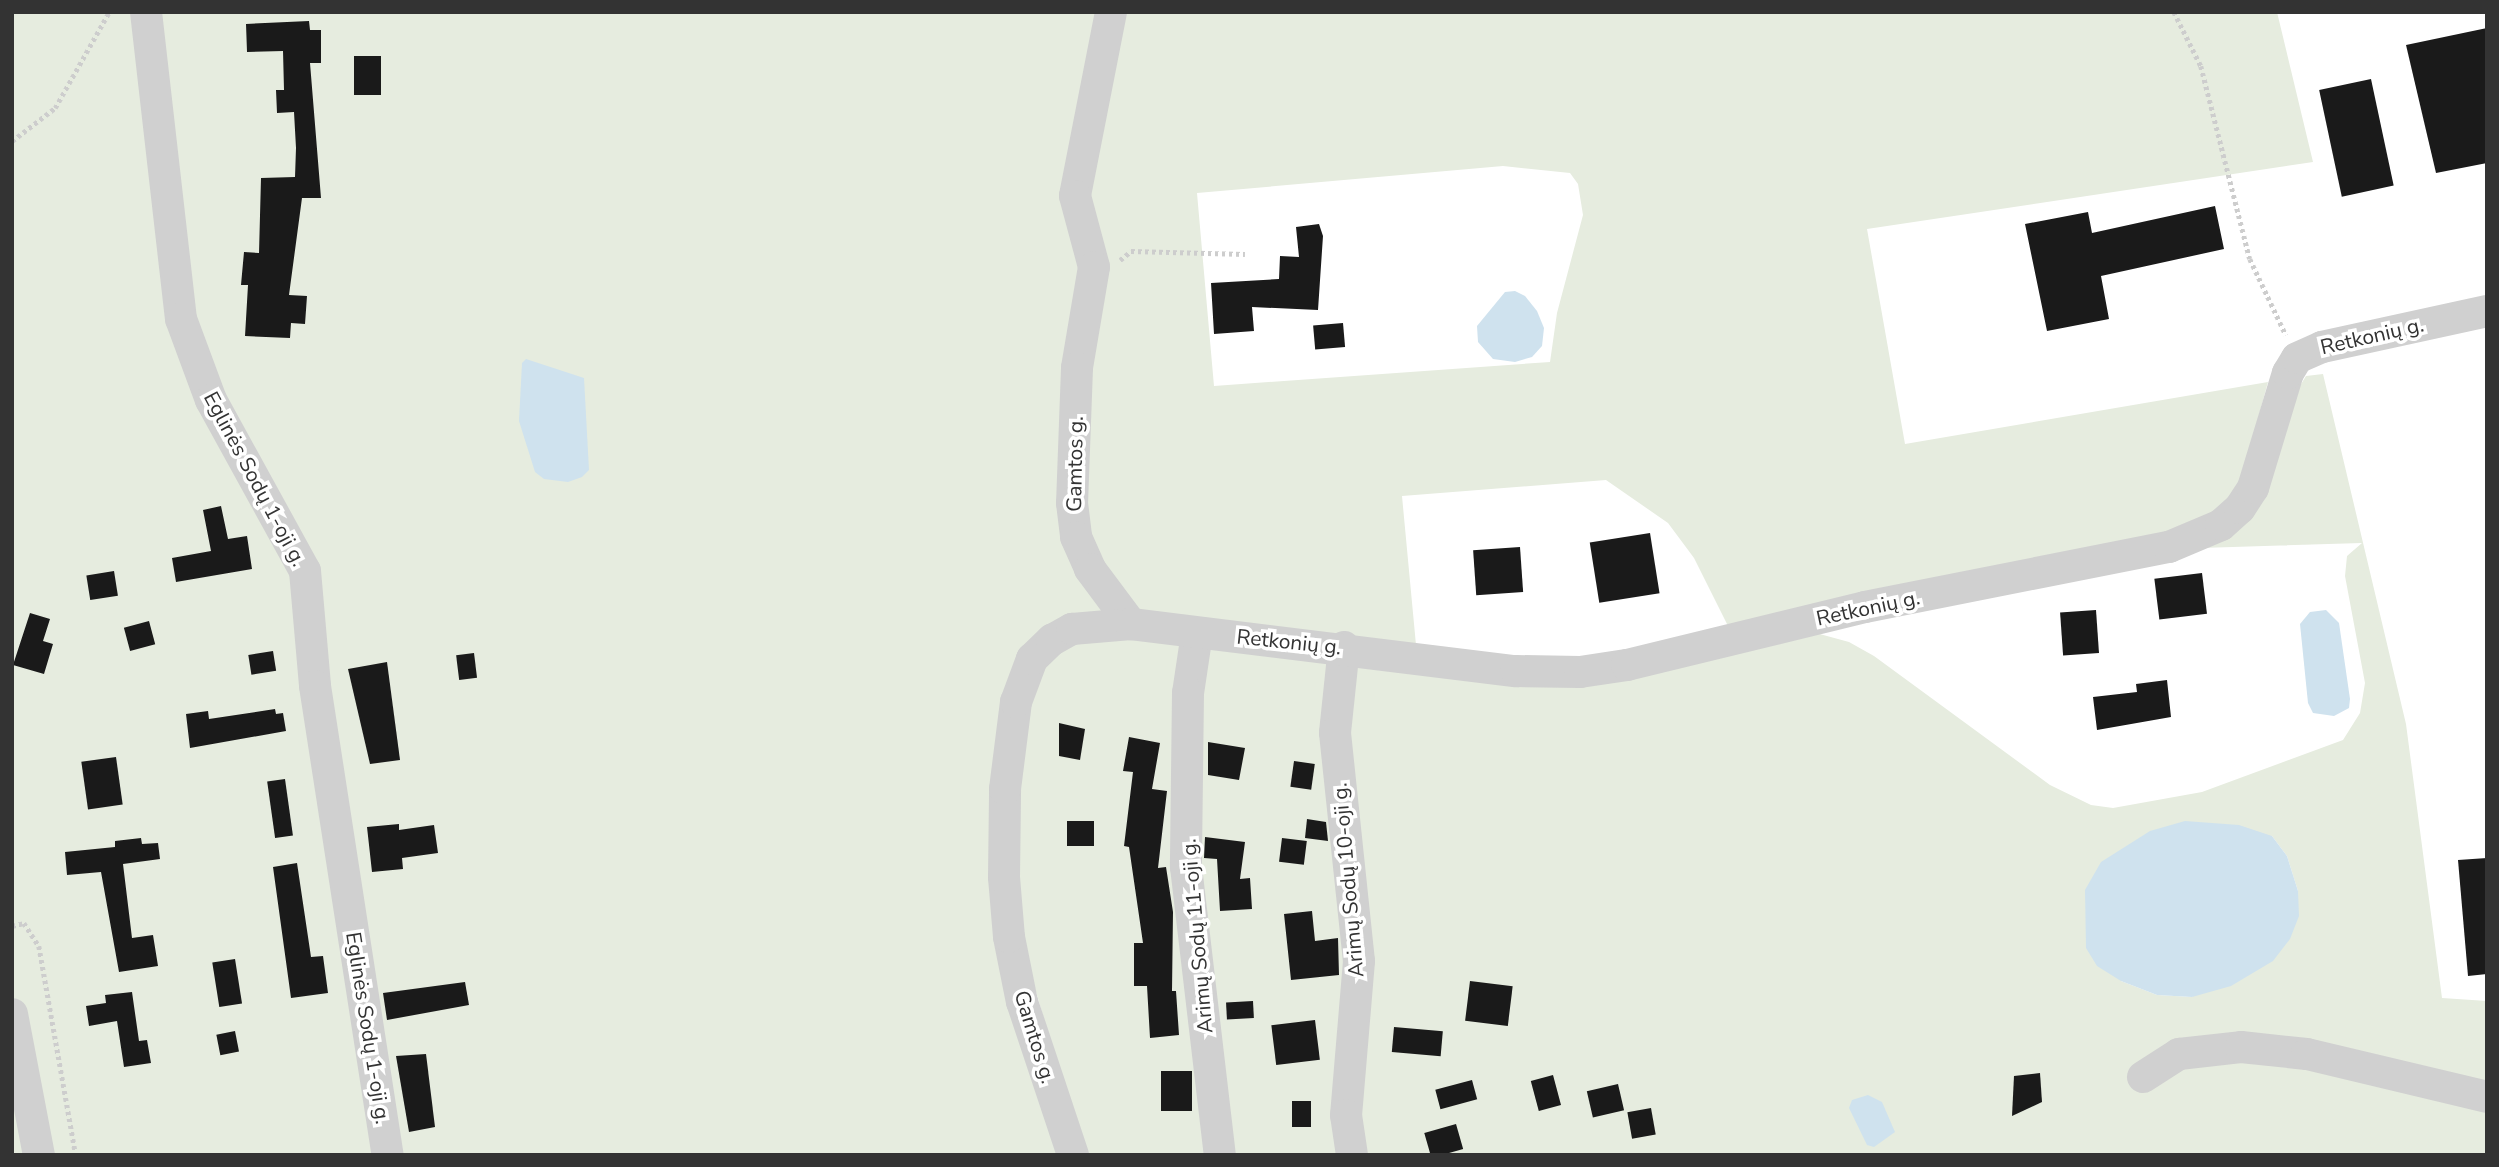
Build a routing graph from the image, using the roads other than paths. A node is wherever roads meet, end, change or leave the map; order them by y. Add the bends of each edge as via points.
1 (146, 12) edge
2 (1111, 12) edge
3 (2487, 311) edge
4 (1131, 624) junction
5 (1197, 633) junction
6 (1344, 647) junction
7 (12, 1014) edge
8 (2143, 1077) dead end
9 (2487, 1097) edge
10 (39, 1155) edge
11 (388, 1155) edge
12 (1073, 1155) edge
13 (1220, 1155) edge
14 (1352, 1155) edge

1 - 11 street, Eglinės Sodų 1-oji g. via 181,319 211,400 306,571 313,673
2 - 4 street, Gamtos g. via 1075,196 1094,267 1077,368 1072,503 1076,537 1090,569
3 - 6 street, Retkonių g. via 2322,347 2297,358 2288,373 2253,488 2240,508 2210,531 2169,547 1865,607 1627,665 1580,672 1516,671
4 - 5 street, Retkonių g.
4 - 12 street, Gamtos g. via 1072,628 1032,659 1016,702 1005,789 1009,937 1022,1002
5 - 6 street, Retkonių g.
5 - 13 street, Arimų Sodų 11-oji g. via 1188,693 1186,867
6 - 14 street, Arimų Sodų 10-oji g. via 1335,733 1359,961 1346,1115
7 - 10 street
8 - 9 street via 2179,1054 2241,1047 2307,1054

